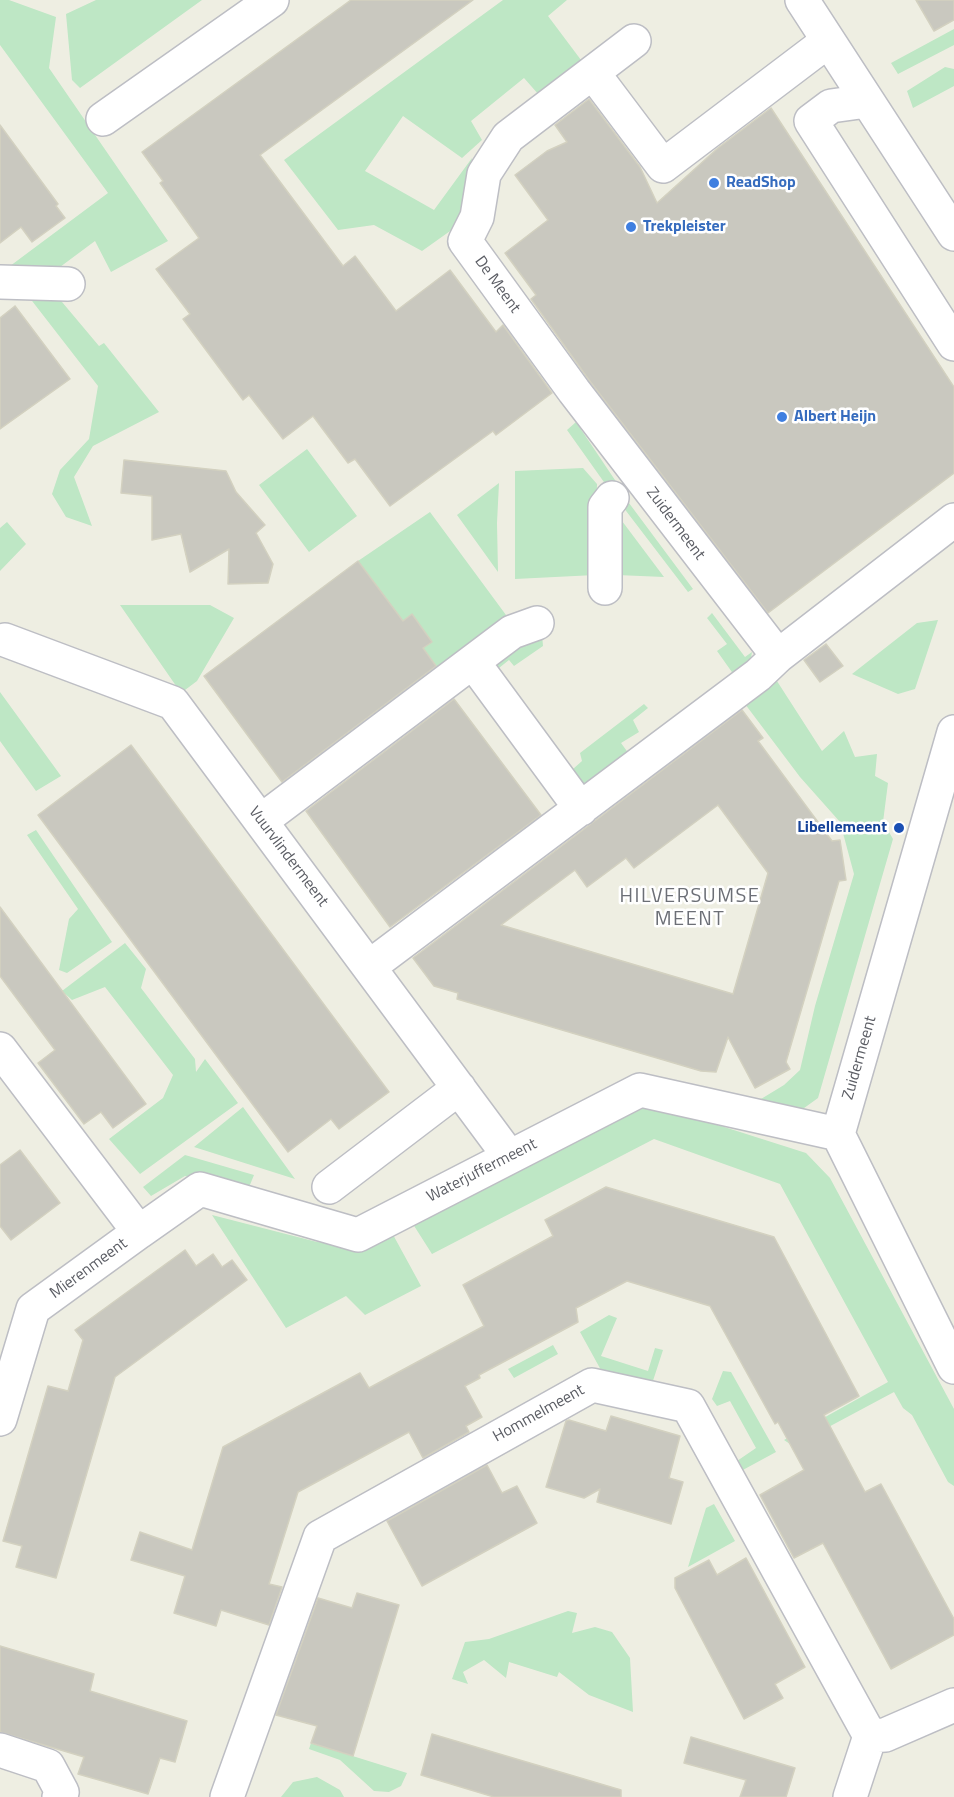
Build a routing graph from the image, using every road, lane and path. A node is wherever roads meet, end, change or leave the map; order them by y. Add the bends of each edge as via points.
1 (272, 0) edge
2 (802, 0) edge
3 (634, 41) dead end
4 (828, 41) junction
5 (592, 73) junction
6 (867, 101) junction
7 (103, 119) dead end
8 (954, 234) edge
9 (0, 282) edge
10 (68, 284) dead end
11 (954, 344) edge
12 (574, 391) joint
13 (612, 498) dead end
14 (954, 520) edge
15 (605, 588) dead end
16 (537, 623) dead end
17 (5, 640) dead end
18 (778, 656) junction
19 (472, 662) junction
20 (954, 732) edge
21 (581, 809) junction
22 (261, 821) junction
23 (369, 967) junction
24 (0, 1048) edge
25 (10, 1083) edge
26 (459, 1088) junction
27 (838, 1134) junction
28 (509, 1156) junction
29 (328, 1187) dead end
30 (139, 1232) junction
31 (954, 1367) edge
32 (0, 1419) edge
33 (954, 1705) edge
34 (870, 1736) junction
35 (0, 1750) edge
36 (68, 1795) edge
37 (227, 1797) edge
38 (850, 1797) edge

1 - 7 street
2 - 4 street
3 - 5 street, De Meent
4 - 5 street via 663,166
4 - 6 street
5 - 12 street, De Meent via 508,137 484,174 477,217 465,241
6 - 8 street
6 - 11 street via 831,106 811,121
9 - 10 street
12 - 18 street, Zuidermeent
13 - 15 street via 605,507
14 - 18 street
16 - 19 street via 512,632
17 - 22 street, Vuurvlindermeent via 173,703
18 - 21 street
19 - 21 street
19 - 22 street
20 - 27 street, Zuidermeent
21 - 23 street
22 - 23 street, Vuurvlindermeent
23 - 26 street, Vuurvlindermeent
24 - 25 street, Mierenmeent
25 - 30 street, Mierenmeent
26 - 28 street, Vuurvlindermeent
26 - 29 street
27 - 28 street, Waterjuffermeent via 640,1090
27 - 31 street
28 - 30 street, Waterjuffermeent via 358,1235 200,1189
30 - 32 street, Mierenmeent via 33,1309
33 - 34 street via 885,1735
34 - 37 street, Hommelmeent via 688,1406 592,1385 320,1538
34 - 38 street
35 - 36 street via 48,1766

